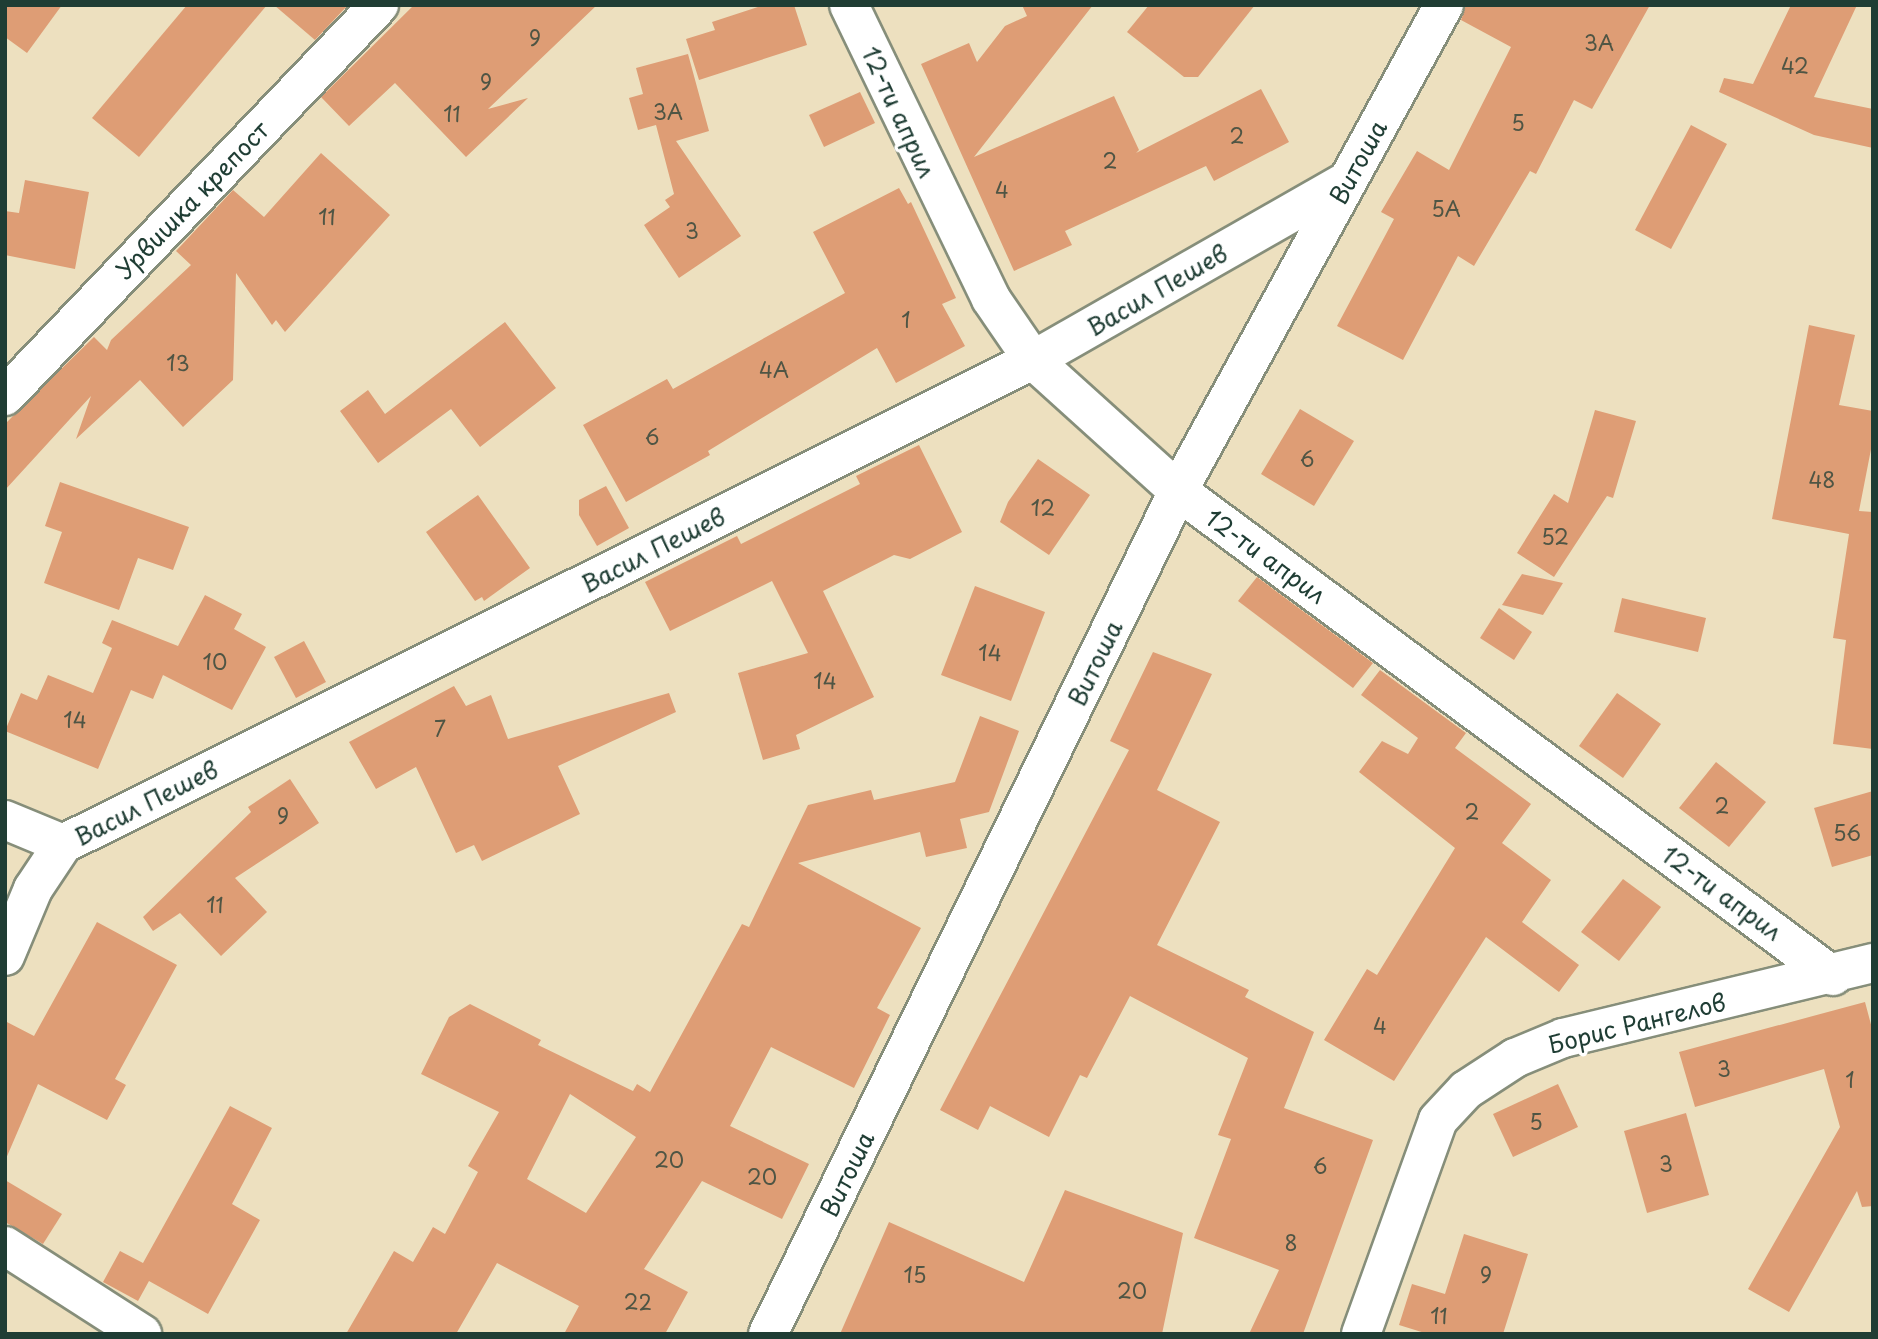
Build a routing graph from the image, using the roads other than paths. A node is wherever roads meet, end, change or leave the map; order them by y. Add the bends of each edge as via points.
1 (379, 5) edge
2 (849, 5) edge
3 (1444, 5) edge
4 (1347, 181) junction
5 (1033, 360) junction
6 (5, 396) edge
7 (1178, 491) junction
8 (5, 820) edge
9 (63, 844) junction
10 (5, 956) edge
11 (1873, 963) edge
12 (1833, 976) junction
13 (5, 1246) edge
14 (142, 1334) edge
15 (768, 1334) edge
16 (1361, 1334) edge

1 - 6 street, Урвишка крепост
2 - 5 street, 12-ти април via 991,299
3 - 4 street, Витоша
4 - 5 street, Васил Пешев
4 - 7 street, Витоша
5 - 7 street, 12-ти април
5 - 9 street, Васил Пешев
7 - 12 street, 12-ти април
7 - 15 street, Витоша
8 - 9 street
9 - 10 street, Васил Пешев via 33,889
11 - 12 street, Борис Рангелов
12 - 16 street, Борис Рангелов via 1563,1038 1515,1058 1466,1090 1438,1120
13 - 14 street

